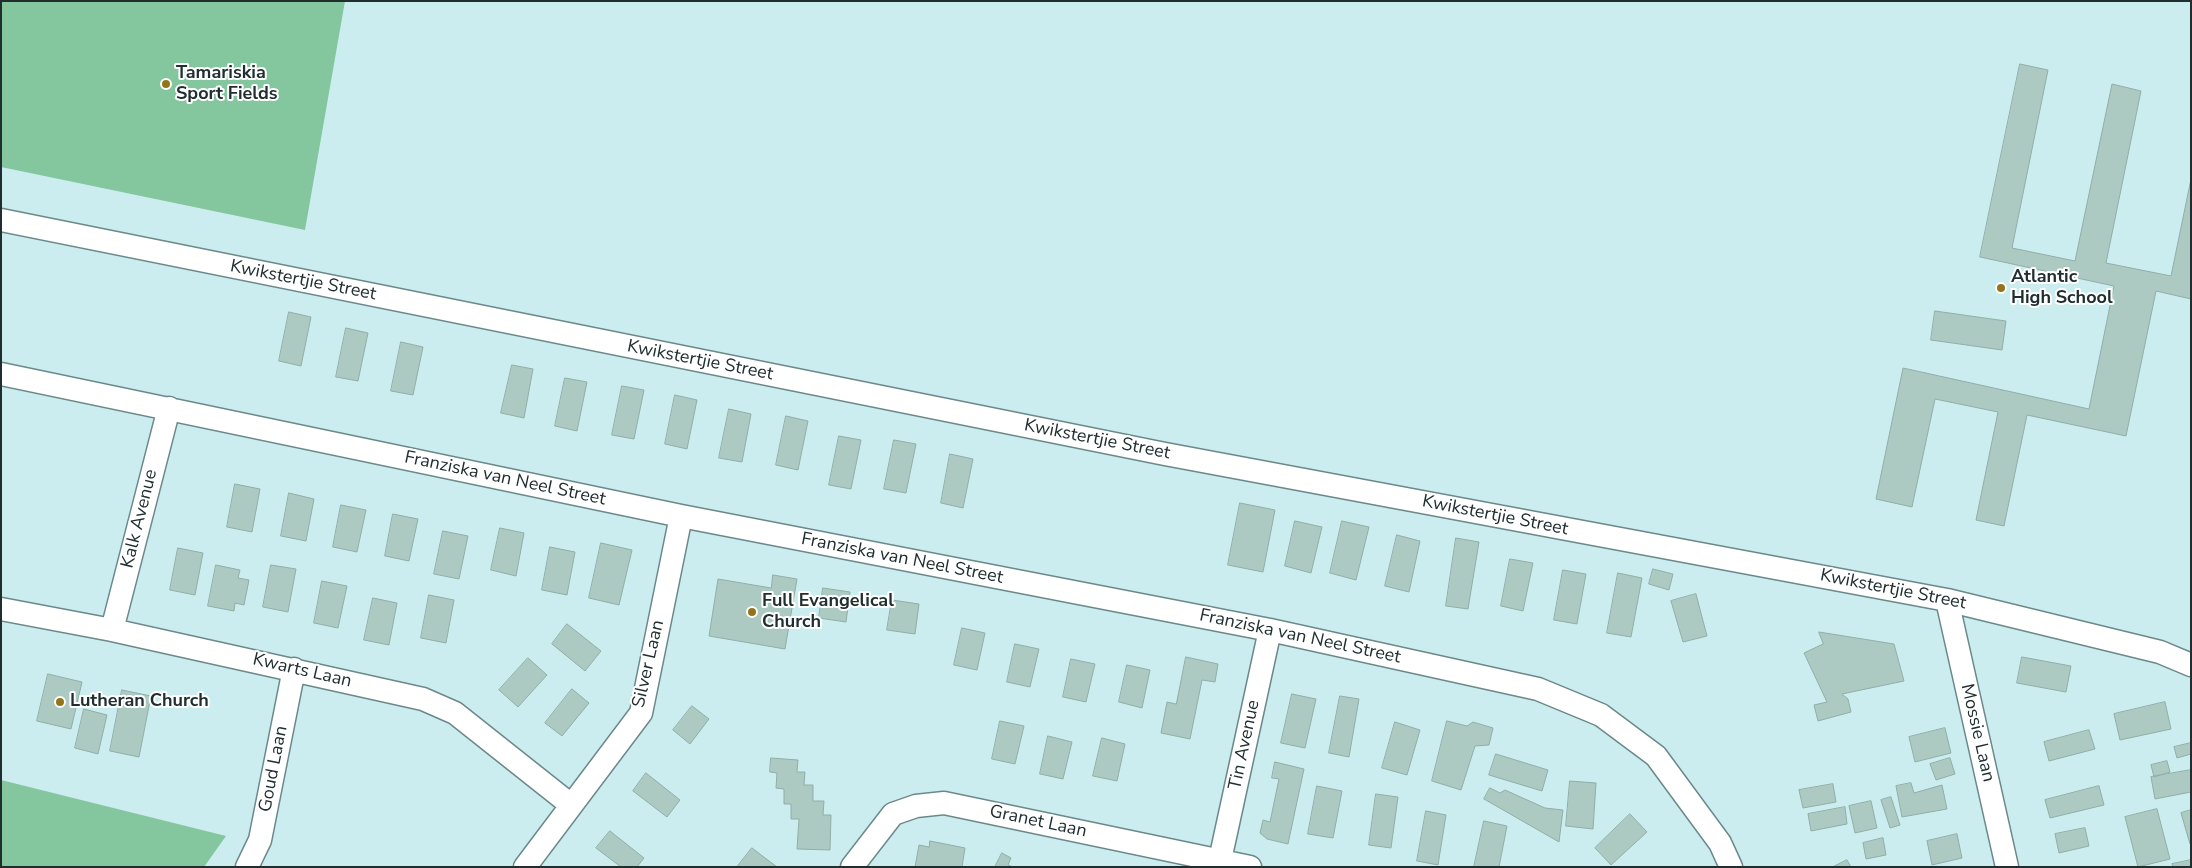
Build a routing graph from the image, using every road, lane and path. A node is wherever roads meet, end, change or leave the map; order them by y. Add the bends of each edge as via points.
1 (1, 220) edge
2 (1, 374) edge
3 (169, 408) junction
4 (681, 516) junction
5 (1947, 600) junction
6 (1, 609) edge
7 (112, 630) junction
8 (1270, 630) junction
9 (2191, 665) edge
10 (294, 669) junction
11 (570, 805) junction
12 (1220, 860) junction
13 (247, 867) edge
14 (525, 867) edge
15 (852, 867) edge
16 (1250, 867) edge
17 (1731, 867) edge
18 (2006, 867) edge

1 - 5 street, Kwikstertjie Street via 1155,452
2 - 3 street, Franziska van Neel Street
3 - 4 street, Franziska van Neel Street
3 - 7 street, Kalk Avenue
4 - 8 street, Franziska van Neel Street
4 - 11 street, Silver Laan via 641,713
5 - 9 street, Kwikstertjie Street via 2160,652
5 - 18 street, Mossie Laan
6 - 7 street, Kwarts Laan
7 - 10 street, Kwarts Laan
8 - 12 street, Tin Avenue
8 - 17 street, Franziska van Neel Street via 1538,689 1601,715 1656,756 1720,843
10 - 11 street, Kwarts Laan via 422,699 455,712
10 - 13 street, Goud Laan via 260,840
11 - 14 street, Silver Laan
12 - 15 street, Granet Laan via 944,803 916,806 893,814
12 - 16 street, Granet Laan

